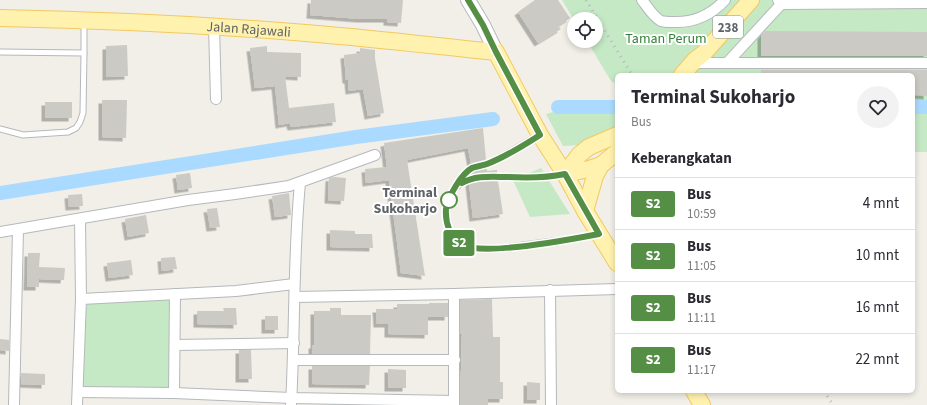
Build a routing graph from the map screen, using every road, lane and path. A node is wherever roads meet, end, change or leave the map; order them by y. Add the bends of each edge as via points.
1 (468, 0) edge
2 (642, 0) edge
3 (751, 0) edge
4 (781, 1) edge
5 (719, 2) edge
6 (927, 2) edge
7 (0, 18) edge
8 (83, 20) junction
9 (214, 26) junction
10 (0, 52) edge
11 (496, 52) junction
12 (84, 53) junction
13 (927, 62) edge
14 (727, 63) junction
15 (694, 66) edge
16 (216, 99) dead end
17 (0, 129) edge
18 (540, 135) junction
19 (615, 136) edge
20 (589, 147) junction
21 (550, 152) junction
22 (615, 154) edge
23 (375, 155) dead end
24 (487, 164) dead end
25 (601, 165) junction
26 (472, 168) dead end
27 (565, 174) junction
28 (498, 177) dead end
29 (468, 180) dead end
30 (300, 183) junction
31 (454, 190) junction
32 (585, 211) junction
33 (80, 219) junction
34 (18, 230) junction
35 (0, 232) edge
36 (599, 234) junction
37 (615, 260) edge
38 (294, 284) junction
39 (615, 289) edge
40 (550, 290) junction
41 (175, 294) junction
42 (454, 294) junction
43 (295, 297) junction
44 (81, 299) junction
45 (294, 343) junction
46 (175, 345) junction
47 (294, 360) junction
48 (455, 360) junction
49 (78, 392) junction
50 (174, 393) junction
51 (695, 393) edge
52 (292, 401) edge
53 (454, 403) edge
54 (14, 405) edge
55 (77, 405) edge
56 (551, 405) edge
57 (702, 405) edge

1 - 11 main road
2 - 5 street via 656,18 678,23 704,16
3 - 15 main road, 238
4 - 6 street
4 - 14 street
7 - 8 main road, Jalan Rajawali
8 - 9 main road, Jalan Rajawali
8 - 12 lane
9 - 11 main road, Jalan Rajawali
9 - 16 street
10 - 12 lane
11 - 18 main road
12 - 17 lane via 83,113 76,128 63,132 23,135
13 - 14 street
14 - 15 street
18 - 21 main road
18 - 24 lane
19 - 20 main road
20 - 21 main road
20 - 27 main road via 579,155
21 - 27 main road
22 - 25 main road
23 - 30 street
25 - 27 main road
25 - 32 main road via 595,176
26 - 31 lane via 462,177
27 - 28 lane via 550,177
27 - 32 main road
29 - 31 lane
30 - 33 street
30 - 38 street
31 - 36 lane via 449,197 446,217 451,233 464,246 488,250
32 - 36 main road
33 - 34 street
33 - 44 street
34 - 35 street
34 - 54 street
36 - 37 main road
38 - 41 street via 236,291
38 - 43 street
39 - 40 street
40 - 42 street
40 - 56 street
41 - 44 street
41 - 46 street
42 - 43 street
42 - 48 street
43 - 45 street
44 - 49 street
45 - 46 street
45 - 47 street
46 - 50 street
47 - 48 street
47 - 52 street
48 - 53 street
49 - 50 street
49 - 55 street
50 - 52 street
51 - 57 main road
52 - 53 street

